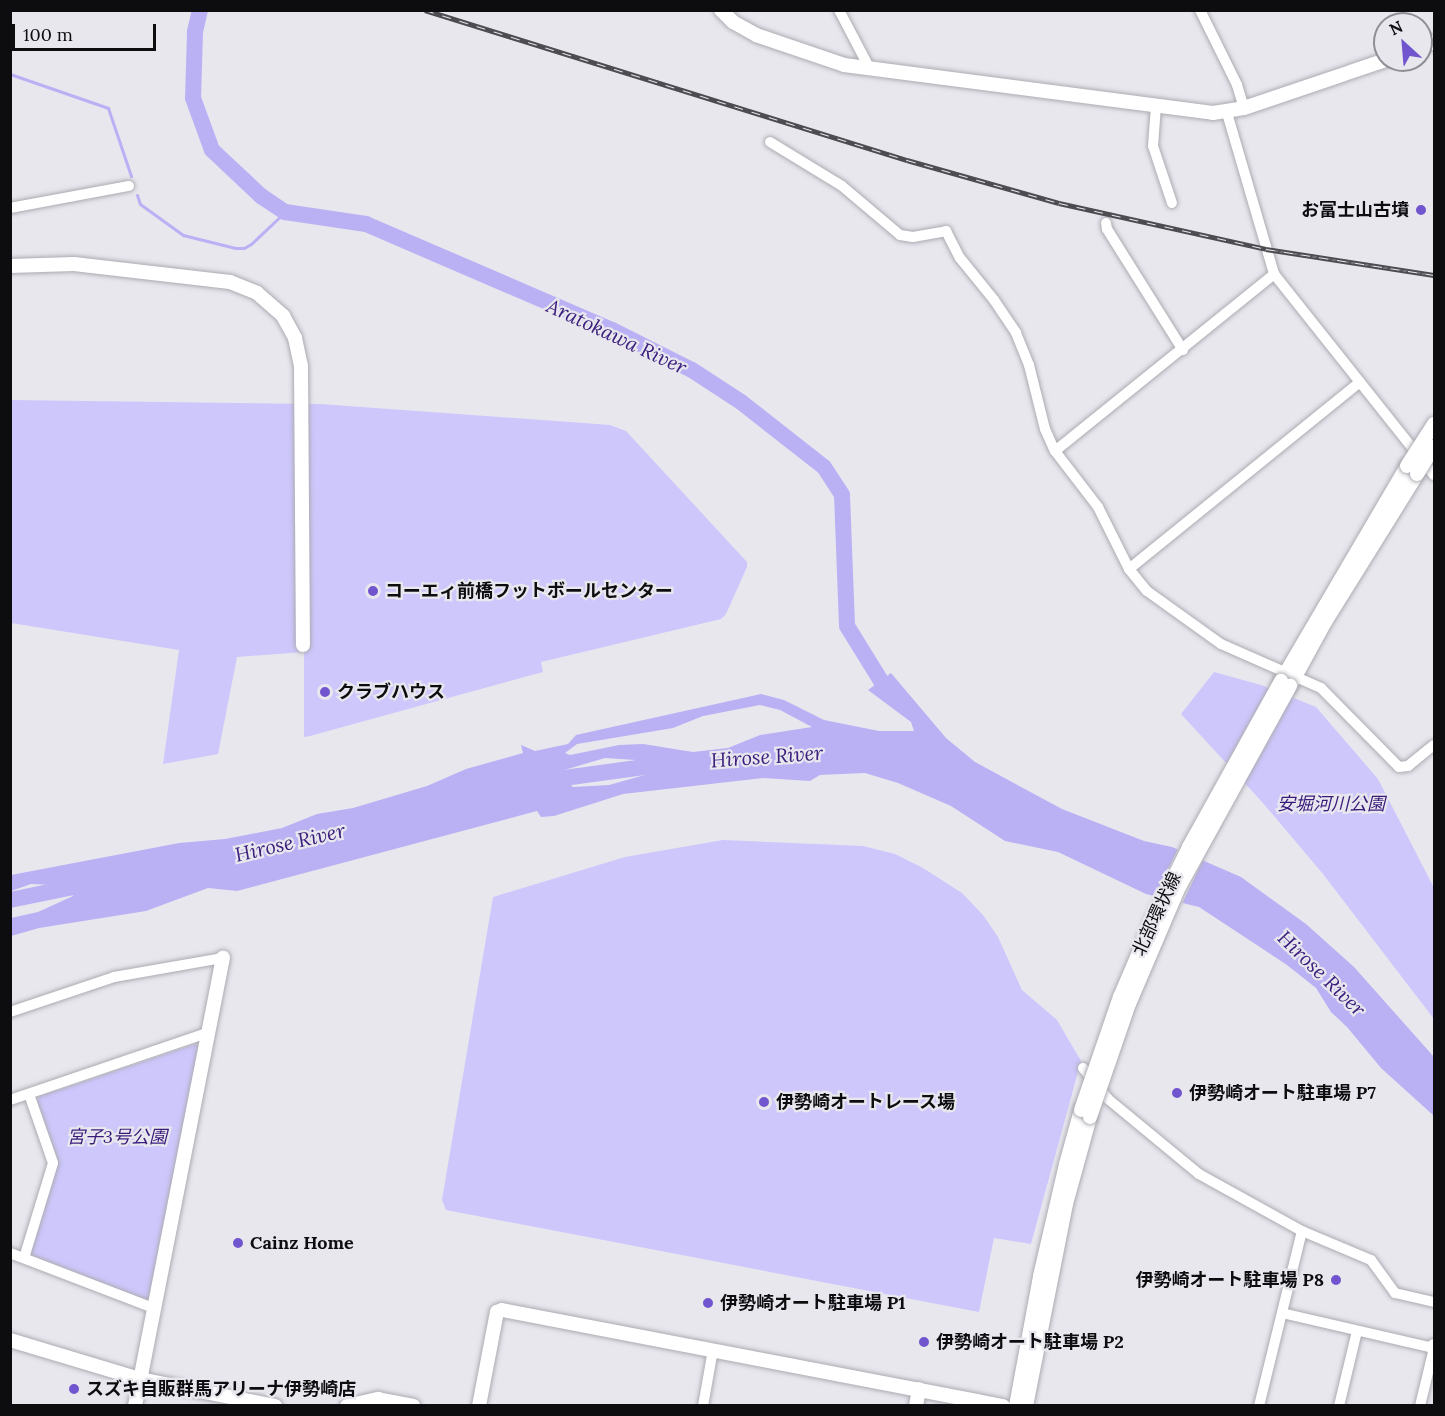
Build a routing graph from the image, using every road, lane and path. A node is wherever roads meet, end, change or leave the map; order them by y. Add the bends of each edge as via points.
1 (721, 10) edge
2 (838, 10) edge
3 (1200, 10) edge
4 (1373, 64) edge
5 (870, 69) junction
6 (1156, 106) junction
7 (1244, 108) junction
8 (1227, 113) junction
9 (770, 142) dead end
10 (129, 186) dead end
11 (1172, 203) dead end
12 (10, 208) edge
13 (1106, 223) dead end
14 (10, 266) edge
15 (1274, 274) junction
16 (1183, 350) junction
17 (1359, 382) junction
18 (1434, 424) edge
19 (1434, 447) edge
20 (1055, 452) junction
21 (1412, 470) junction
22 (1434, 475) edge
23 (1129, 569) junction
24 (303, 645) dead end
25 (1288, 679) junction
26 (1434, 745) edge
27 (223, 958) joint
28 (10, 1012) edge
29 (207, 1033) junction
30 (1083, 1068) dead end
31 (29, 1094) junction
32 (10, 1100) edge
33 (1086, 1113) junction
34 (1302, 1231) junction
35 (10, 1253) edge
36 (24, 1258) junction
37 (1434, 1302) edge
38 (156, 1309) junction
39 (1282, 1313) junction
40 (1357, 1331) junction
41 (10, 1340) edge
42 (1434, 1347) edge
43 (713, 1350) junction
44 (140, 1379) junction
45 (919, 1389) junction
46 (135, 1406) edge
47 (275, 1406) edge
48 (347, 1406) edge
49 (413, 1406) edge
50 (478, 1406) edge
51 (703, 1406) edge
52 (916, 1406) edge
53 (1003, 1406) edge
54 (1016, 1406) edge
55 (1026, 1406) edge
56 (1259, 1406) edge
57 (1339, 1406) edge
58 (1420, 1406) edge

1 - 5 street via 756,35 844,65
2 - 5 street
3 - 7 street via 1237,85
4 - 7 street
5 - 6 street
6 - 8 street
6 - 11 street via 1153,146
7 - 8 street
8 - 15 street
9 - 20 street via 842,186 900,234 913,237 946,231 960,258 1016,333
10 - 12 street
13 - 16 street
14 - 24 street via 74,264 230,282 257,292 283,316 295,338 301,366
15 - 16 street
15 - 17 street
16 - 20 street
17 - 22 street
17 - 23 street
18 - 21 street, bridge
19 - 21 street, bridge
20 - 23 street via 1098,507
21 - 25 street, 北部環状線
23 - 25 street via 1147,591 1193,626
25 - 26 street via 1330,694 1399,767 1408,766
25 - 33 street, 北部環状線, bridge via 1179,887
27 - 28 street via 114,977
27 - 29 street
29 - 31 street
29 - 38 street
30 - 34 street via 1108,1099 1199,1174
31 - 32 street
31 - 36 street via 53,1163
33 - 54 street, 北部環状線 via 1040,1276
33 - 55 street, 北部環状線
34 - 37 street via 1371,1260 1395,1293
34 - 39 street
35 - 36 street
36 - 38 street
38 - 44 street
39 - 40 street
39 - 56 street
40 - 42 street
40 - 57 street
41 - 44 street
42 - 58 street
43 - 45 street
43 - 50 street via 502,1310 497,1312
43 - 51 street
44 - 46 street
44 - 47 street
45 - 52 street
45 - 53 street
48 - 49 street via 378,1399

